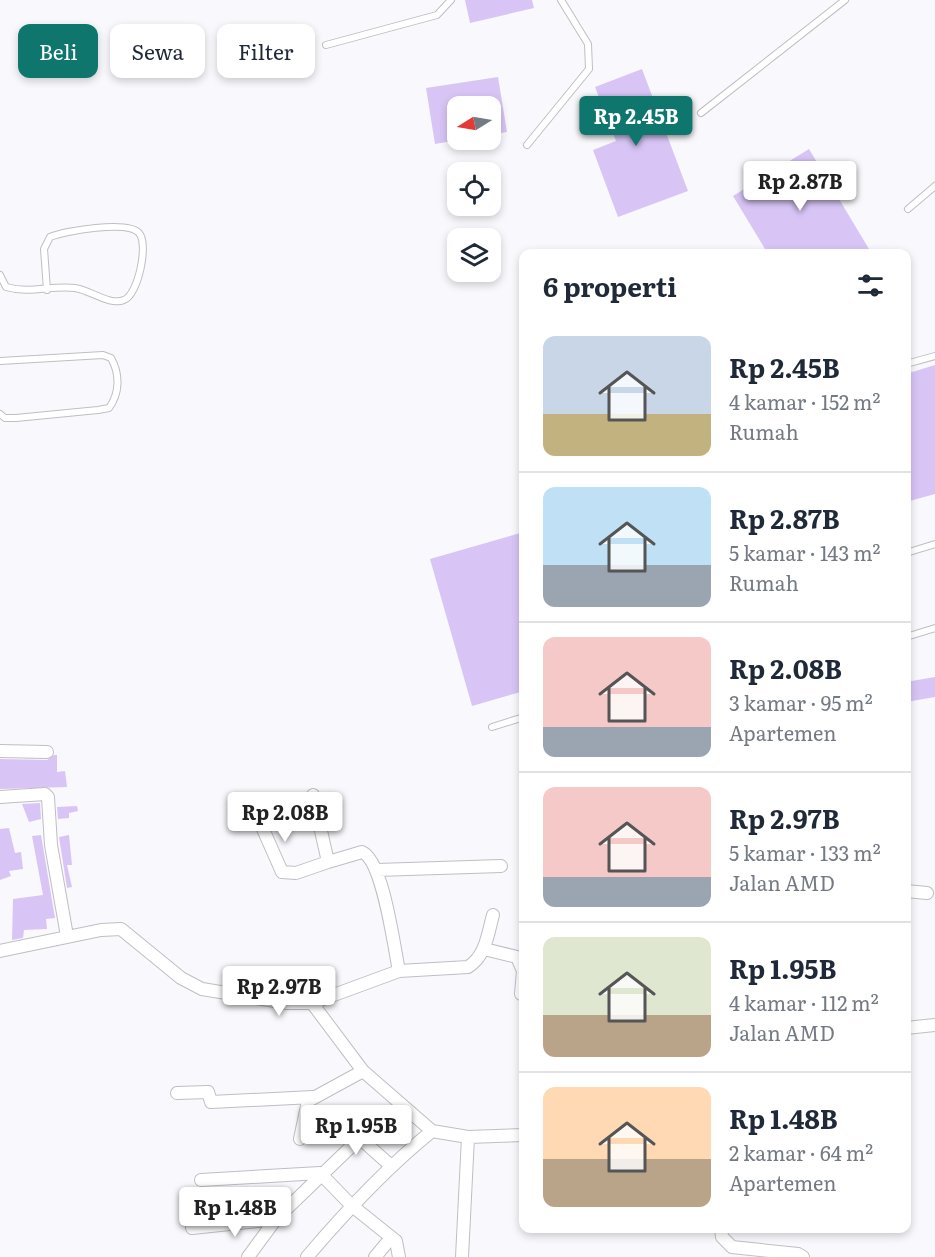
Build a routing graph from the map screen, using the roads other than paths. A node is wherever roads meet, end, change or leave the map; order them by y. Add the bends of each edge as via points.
1 (451, 0) edge
2 (561, 0) edge
3 (845, 0) edge
4 (326, 45) dead end
5 (701, 113) dead end
6 (527, 145) dead end
7 (935, 186) edge
8 (909, 208) dead end
9 (0, 276) edge
10 (47, 290) junction
11 (935, 356) edge
12 (0, 361) edge
13 (911, 363) edge
14 (0, 414) edge
15 (935, 544) edge
16 (911, 551) edge
17 (935, 628) edge
18 (911, 635) edge
19 (519, 719) edge
20 (492, 727) dead end
21 (0, 751) edge
22 (47, 752) dead end
23 (313, 795) dead end
24 (0, 797) edge
25 (251, 802) dead end
26 (328, 862) junction
27 (501, 866) dead end
28 (377, 870) junction
29 (911, 891) edge
30 (927, 893) dead end
31 (492, 915) dead end
32 (67, 936) junction
33 (484, 949) junction
34 (0, 951) edge
35 (519, 962) edge
36 (399, 970) junction
37 (312, 1003) junction
38 (935, 1025) edge
39 (911, 1027) edge
40 (363, 1071) junction
41 (177, 1093) dead end
42 (313, 1097) junction
43 (343, 1124) dead end
44 (432, 1131) junction
45 (519, 1135) edge
46 (468, 1137) junction
47 (359, 1138) junction
48 (300, 1139) dead end
49 (390, 1165) junction
50 (320, 1173) junction
51 (201, 1180) dead end
52 (351, 1205) junction
53 (276, 1219) junction
54 (192, 1228) dead end
55 (722, 1233) edge
56 (390, 1239) junction
57 (248, 1257) edge
58 (308, 1257) edge
59 (375, 1257) edge
60 (399, 1257) edge
61 (462, 1257) edge
62 (803, 1257) edge

1 - 4 lane via 437,15
2 - 6 lane via 588,44 589,69
3 - 5 lane
7 - 8 lane
9 - 10 lane via 6,287
10 - 10 lane via 44,249 50,237 66,230 129,227 139,232 143,251 136,290 125,300 115,301 75,288
11 - 13 lane
12 - 14 lane via 103,355 111,358 116,367 118,396 110,408 98,410 16,418
15 - 16 lane
17 - 18 lane
19 - 20 lane
21 - 22 street
23 - 26 street
24 - 32 street via 48,796 51,845
25 - 26 street via 282,872 296,873
26 - 28 street via 362,852
27 - 28 street
28 - 36 street
29 - 30 street
31 - 33 street
32 - 34 street
32 - 37 street via 121,929 181,978 202,989 287,1003
33 - 35 street via 517,957
33 - 36 street via 478,961 468,967
36 - 37 street
37 - 40 street
38 - 39 street
40 - 42 street
40 - 44 street
41 - 42 street via 208,1092 211,1102
42 - 48 street via 305,1109
43 - 47 street
44 - 46 street
44 - 49 street
45 - 46 street
46 - 61 street
47 - 49 street
47 - 50 street
49 - 52 street
50 - 51 street
50 - 52 street
50 - 53 street
52 - 56 street
52 - 58 street
53 - 54 street
53 - 57 street
55 - 62 street via 732,1247
56 - 59 street
56 - 60 street via 399,1247

